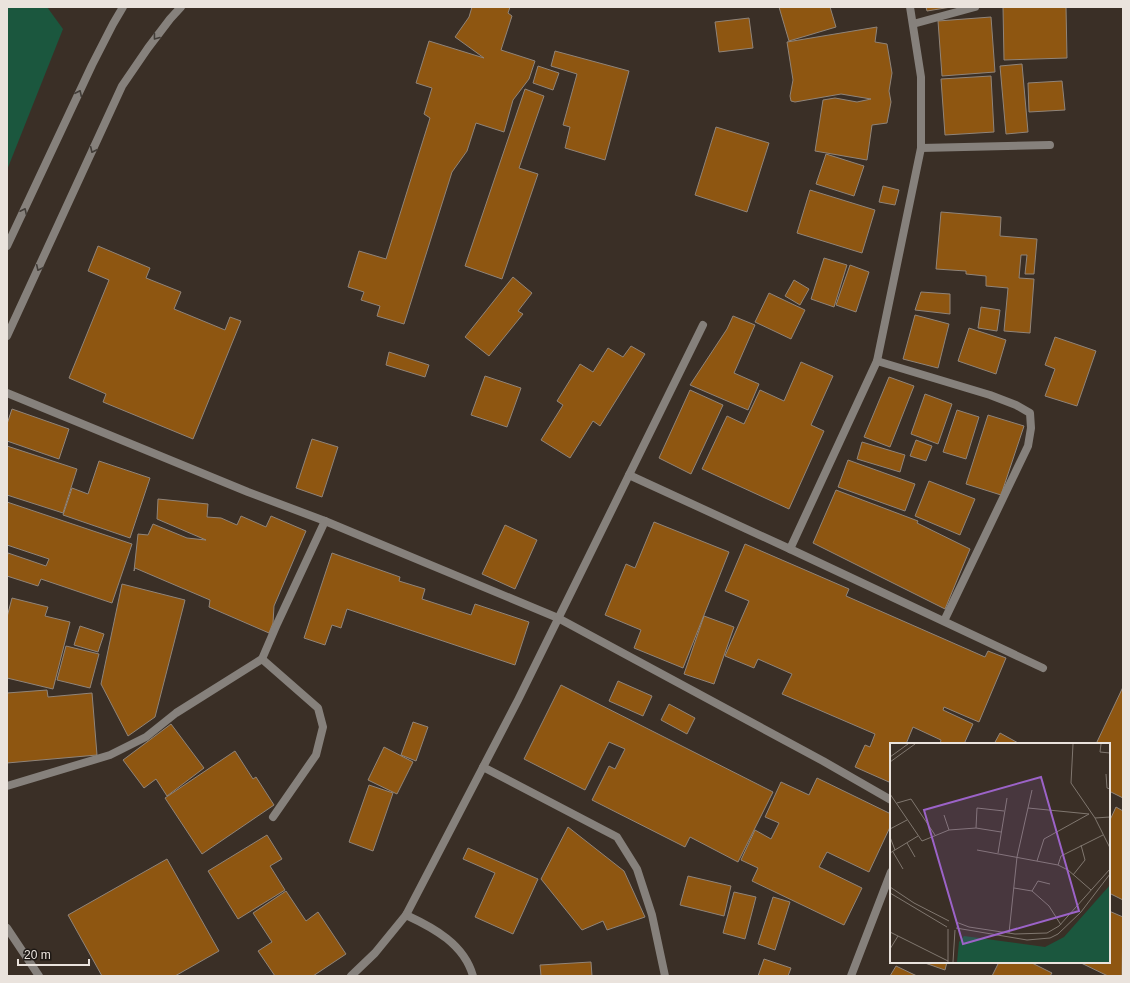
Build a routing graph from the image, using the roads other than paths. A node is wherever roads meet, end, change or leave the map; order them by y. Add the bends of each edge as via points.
1 (123, 7) edge
2 (181, 7) edge
3 (910, 7) edge
4 (976, 7) edge
5 (913, 24) junction
6 (1050, 145) dead end
7 (921, 148) junction
8 (7, 246) edge
9 (704, 325) dead end
10 (7, 336) edge
11 (877, 361) junction
12 (7, 394) edge
13 (629, 475) junction
14 (325, 521) junction
15 (790, 549) junction
16 (558, 618) junction
17 (944, 621) junction
18 (262, 659) junction
19 (1043, 668) dead end
20 (483, 767) junction
21 (7, 786) edge
22 (890, 799) edge
23 (274, 817) dead end
24 (890, 875) edge
25 (406, 915) junction
26 (7, 928) edge
27 (39, 976) edge
28 (351, 976) edge
29 (473, 976) edge
30 (665, 976) edge
31 (851, 976) edge

8 -> 1 street via 92,65
2 -> 10 street via 122,86
3 - 5 street
4 - 5 street
5 - 7 street via 921,77
6 - 7 street
7 - 11 street
9 - 13 street
11 - 15 street
11 - 17 street via 990,395 1030,413 1028,446
12 - 14 street
13 - 15 street
13 - 16 street
14 - 16 street
14 - 18 street
15 - 17 street
16 - 20 street
16 - 22 street
17 - 19 street
18 - 21 street via 176,713 146,737 110,755
18 - 23 street via 318,708 323,726 316,755
20 - 25 street
20 - 30 street via 617,837 637,869 652,915
24 - 31 street
25 - 28 street via 375,953
25 - 29 street via 432,928 457,947 470,966
26 - 27 street

